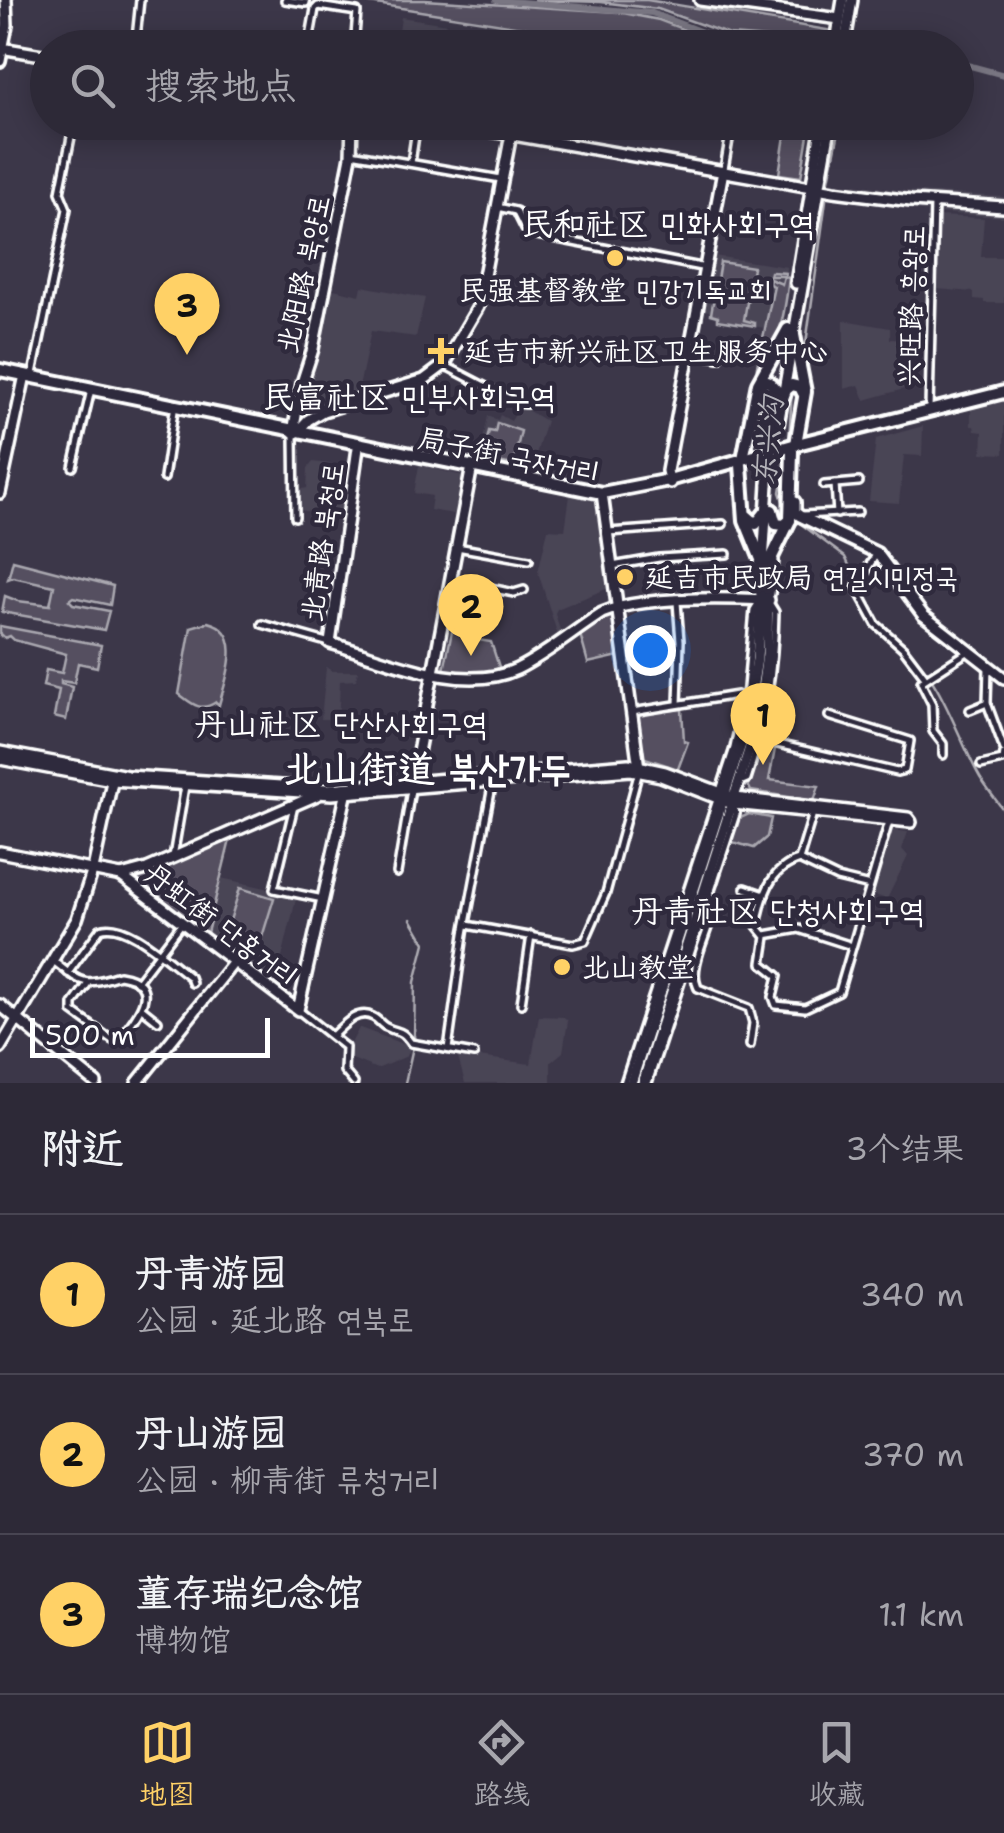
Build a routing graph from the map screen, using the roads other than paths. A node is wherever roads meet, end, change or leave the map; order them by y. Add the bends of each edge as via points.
1 (6, 0) edge
2 (140, 0) edge
3 (285, 0) edge
4 (700, 0) edge
5 (843, 0) edge
6 (852, 0) edge
7 (306, 3) dead end
8 (842, 24) junction
9 (137, 30) edge
10 (311, 30) edge
11 (356, 30) edge
12 (840, 30) edge
13 (842, 30) edge
14 (1, 52) edge
15 (30, 55) edge
16 (70, 140) edge
17 (351, 140) edge
18 (416, 140) edge
19 (509, 140) edge
20 (533, 140) edge
21 (729, 140) edge
22 (821, 140) edge
23 (828, 140) edge
24 (351, 152) junction
25 (410, 163) junction
26 (723, 173) junction
27 (502, 179) junction
28 (819, 188) junction
29 (934, 204) junction
30 (1004, 207) edge
31 (497, 208) junction
32 (706, 268) junction
33 (791, 330) junction
34 (689, 352) junction
35 (719, 358) dead end
36 (444, 365) junction
37 (0, 373) edge
38 (27, 377) junction
39 (781, 389) junction
40 (90, 394) junction
41 (1004, 394) edge
42 (526, 404) dead end
43 (930, 409) junction
44 (174, 411) junction
45 (295, 432) junction
46 (358, 448) junction
47 (791, 449) junction
48 (743, 462) junction
49 (73, 467) dead end
50 (472, 469) junction
51 (164, 478) dead end
52 (670, 482) junction
53 (859, 482) dead end
54 (836, 484) junction
55 (824, 485) dead end
56 (0, 492) edge
57 (602, 496) junction
58 (858, 512) dead end
59 (837, 514) junction
60 (296, 517) dead end
61 (786, 517) junction
62 (723, 524) dead end
63 (608, 532) junction
64 (457, 546) junction
65 (727, 554) dead end
66 (876, 554) junction
67 (529, 560) dead end
68 (766, 564) junction
69 (612, 566) junction
70 (451, 580) junction
71 (524, 590) dead end
72 (765, 600) junction
73 (676, 602) junction
74 (617, 608) junction
75 (262, 624) dead end
76 (330, 642) junction
77 (971, 650) junction
78 (988, 667) junction
79 (433, 672) junction
80 (927, 676) junction
81 (1004, 678) edge
82 (737, 696) dead end
83 (987, 703) junction
84 (678, 705) junction
85 (970, 710) dead end
86 (632, 712) junction
87 (829, 716) dead end
88 (756, 739) junction
89 (1004, 752) edge
90 (0, 755) edge
91 (943, 755) dead end
92 (982, 765) dead end
93 (639, 768) junction
94 (113, 777) junction
95 (494, 777) junction
96 (740, 782) junction
97 (412, 784) junction
98 (184, 786) junction
99 (347, 791) junction
100 (323, 792) junction
101 (726, 798) junction
102 (757, 800) junction
103 (294, 806) junction
104 (814, 810) junction
105 (890, 819) junction
106 (908, 820) dead end
107 (0, 852) edge
108 (173, 858) junction
109 (799, 860) junction
110 (94, 869) junction
111 (397, 873) dead end
112 (121, 876) junction
113 (870, 886) junction
114 (745, 888) dead end
115 (765, 895) junction
116 (323, 900) junction
117 (704, 904) junction
118 (182, 923) junction
119 (468, 925) junction
120 (748, 928) dead end
121 (758, 928) junction
122 (531, 935) junction
123 (765, 935) junction
124 (852, 946) junction
125 (158, 954) junction
126 (52, 960) junction
127 (234, 962) junction
128 (68, 973) junction
129 (89, 982) junction
130 (138, 982) junction
131 (192, 983) dead end
132 (520, 1004) dead end
133 (0, 1005) edge
134 (143, 1009) junction
135 (298, 1010) junction
136 (16, 1019) junction
137 (158, 1021) dead end
138 (332, 1036) junction
139 (750, 1045) dead end
140 (0, 1048) edge
141 (448, 1049) junction
142 (474, 1054) dead end
143 (96, 1083) edge
144 (137, 1083) edge
145 (354, 1083) edge
146 (628, 1083) edge
147 (645, 1083) edge

1 - 14 street
2 - 9 street
3 - 7 street
4 - 8 street
5 - 8 street
6 - 8 street
8 - 12 street
8 - 13 street
10 - 11 street via 316,6 358,14
14 - 15 street
16 - 38 street via 60,192 66,209
17 - 24 street, 北阳路 북양로
18 - 25 street
19 - 27 street
20 - 26 street
21 - 26 street
22 - 28 street
23 - 28 street
24 - 25 street
24 - 45 street, 北阳路 북양로
25 - 27 street
26 - 28 street
26 - 32 street
27 - 31 street
28 - 29 street
28 - 33 street
29 - 30 street
29 - 43 street, 兴旺路 흥왕로
31 - 32 street via 516,211 532,234
31 - 36 street via 476,313
32 - 34 street
33 - 39 street
33 - 47 main road via 805,396
33 - 48 main road via 758,383
34 - 35 street
34 - 52 street
36 - 42 street
36 - 45 street via 424,380 323,411
37 - 38 main road, 局子街 국자거리
38 - 40 main road, 局子街 국자거리
38 - 45 main road, 局子街 국자거리
38 - 56 street
39 - 47 main road via 804,394
39 - 48 main road via 759,387
39 - 61 street, bridge via 770,484
40 - 44 main road, 局子街 국자거리
40 - 49 street
41 - 43 main road, 局子街 국자거리
41 - 47 main road, 局子街 국자거리
43 - 47 main road, 局子街 국자거리
44 - 45 main road, 局子街 국자거리
44 - 51 street
45 - 46 main road, 局子街 국자거리
45 - 50 main road, 局子街 국자거리
45 - 60 street
46 - 50 main road, 局子街 국자거리
46 - 76 street, 北青路 북청로
47 - 48 main road, 局子街 국자거리
47 - 61 main road
48 - 52 main road, 局子街 국자거리
48 - 61 main road via 747,516 756,522
48 - 68 main road via 746,520
48 - 72 street via 742,520 758,556 757,588
50 - 57 main road, 局子街 국자거리
50 - 64 street
52 - 57 main road, 局子街 국자거리
53 - 54 street
54 - 55 street
54 - 59 street
57 - 63 street
58 - 59 street
59 - 61 street
61 - 66 street
61 - 68 main road
61 - 68 street
61 - 72 street via 773,590
62 - 63 street
63 - 69 street
64 - 67 street
64 - 70 street
65 - 69 street
66 - 77 street via 923,615
66 - 80 street via 856,587 876,624
68 - 72 street
69 - 74 street
70 - 71 street
70 - 79 street
72 - 73 street
72 - 88 street
72 - 101 street via 752,698
73 - 74 street
73 - 84 street
74 - 79 street via 509,672 468,680
74 - 86 street
75 - 76 street
76 - 79 street
77 - 78 street
77 - 80 street
78 - 81 street
78 - 83 street
79 - 97 street
80 - 91 street via 921,686 932,704
82 - 84 street
83 - 85 street
83 - 89 street
84 - 86 street
86 - 93 street
87 - 88 street via 910,740 905,770
88 - 96 street
89 - 92 street via 1002,760
90 - 94 street
93 - 95 street via 603,764
93 - 101 street
93 - 122 street via 606,893 585,941
94 - 98 street
94 - 100 street
94 - 110 street
95 - 97 street
95 - 119 street
96 - 101 street
96 - 102 street
97 - 99 street
97 - 111 street
98 - 100 street
98 - 108 street
99 - 100 street
99 - 116 street
100 - 103 street
101 - 102 street
101 - 104 street
101 - 117 street
101 - 146 street
102 - 104 street
103 - 108 street
103 - 116 street via 274,889
104 - 105 street
104 - 109 street
105 - 106 street
105 - 113 street
107 - 110 street, 丹虹街 단홍거리
108 - 112 street
109 - 113 street
109 - 115 street via 776,872
110 - 112 street, 丹虹街 단홍거리
110 - 126 street via 77,920
112 - 118 street, 丹虹街 단홍거리
113 - 124 street
114 - 115 street
115 - 121 street
116 - 135 street
117 - 139 street via 712,918 695,984 750,1008
117 - 147 street
118 - 125 street
118 - 127 street, 丹虹街 단홍거리
119 - 122 street
119 - 141 street
120 - 121 street
121 - 123 street
122 - 132 street
123 - 124 street via 800,930
123 - 124 street via 762,963 777,974 772,999 785,1008 836,995
125 - 128 street via 123,928 104,927
125 - 130 street
125 - 131 street
126 - 128 street
126 - 136 street
127 - 135 street, 丹虹街 단홍거리
127 - 144 street
128 - 129 street
129 - 130 street via 119,975
129 - 134 street via 74,1012 112,1040
130 - 134 street
133 - 136 street
134 - 137 street
135 - 138 street
136 - 140 street
136 - 143 street
138 - 141 street via 367,1014 400,1030 411,1044
138 - 145 street via 345,1047 344,1072
141 - 142 street

